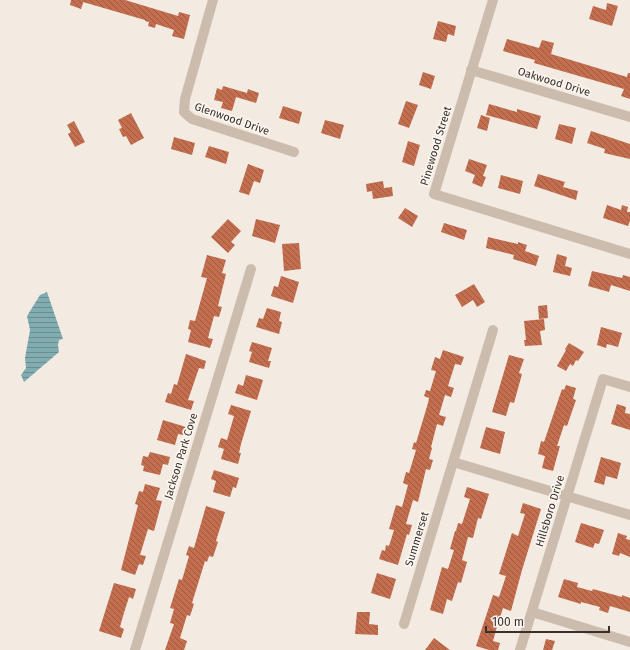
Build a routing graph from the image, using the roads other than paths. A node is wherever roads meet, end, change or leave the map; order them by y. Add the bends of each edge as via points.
1 (493, 0) edge
2 (210, 1) edge
3 (471, 70) junction
4 (630, 117) edge
5 (294, 152) dead end
6 (630, 254) edge
7 (252, 269) dead end
8 (493, 330) dead end
9 (630, 387) edge
10 (453, 462) junction
11 (567, 496) junction
12 (630, 515) edge
13 (532, 612) junction
14 (404, 624) dead end
15 (630, 642) edge
16 (135, 650) edge
17 (520, 650) edge

1 - 3 street, Pinewood Street
2 - 5 street, Glenwood Drive via 184,112 192,119
3 - 4 street, Oakwood Drive
3 - 6 street, Pinewood Street via 434,194
7 - 16 street, Jackson Park Cove
8 - 10 street, Summerset
9 - 11 street, Hillsboro Drive via 603,379
10 - 11 street
10 - 14 street, Summerset
11 - 12 street
11 - 13 street, Hillsboro Drive
13 - 15 street
13 - 17 street, Hillsboro Drive

